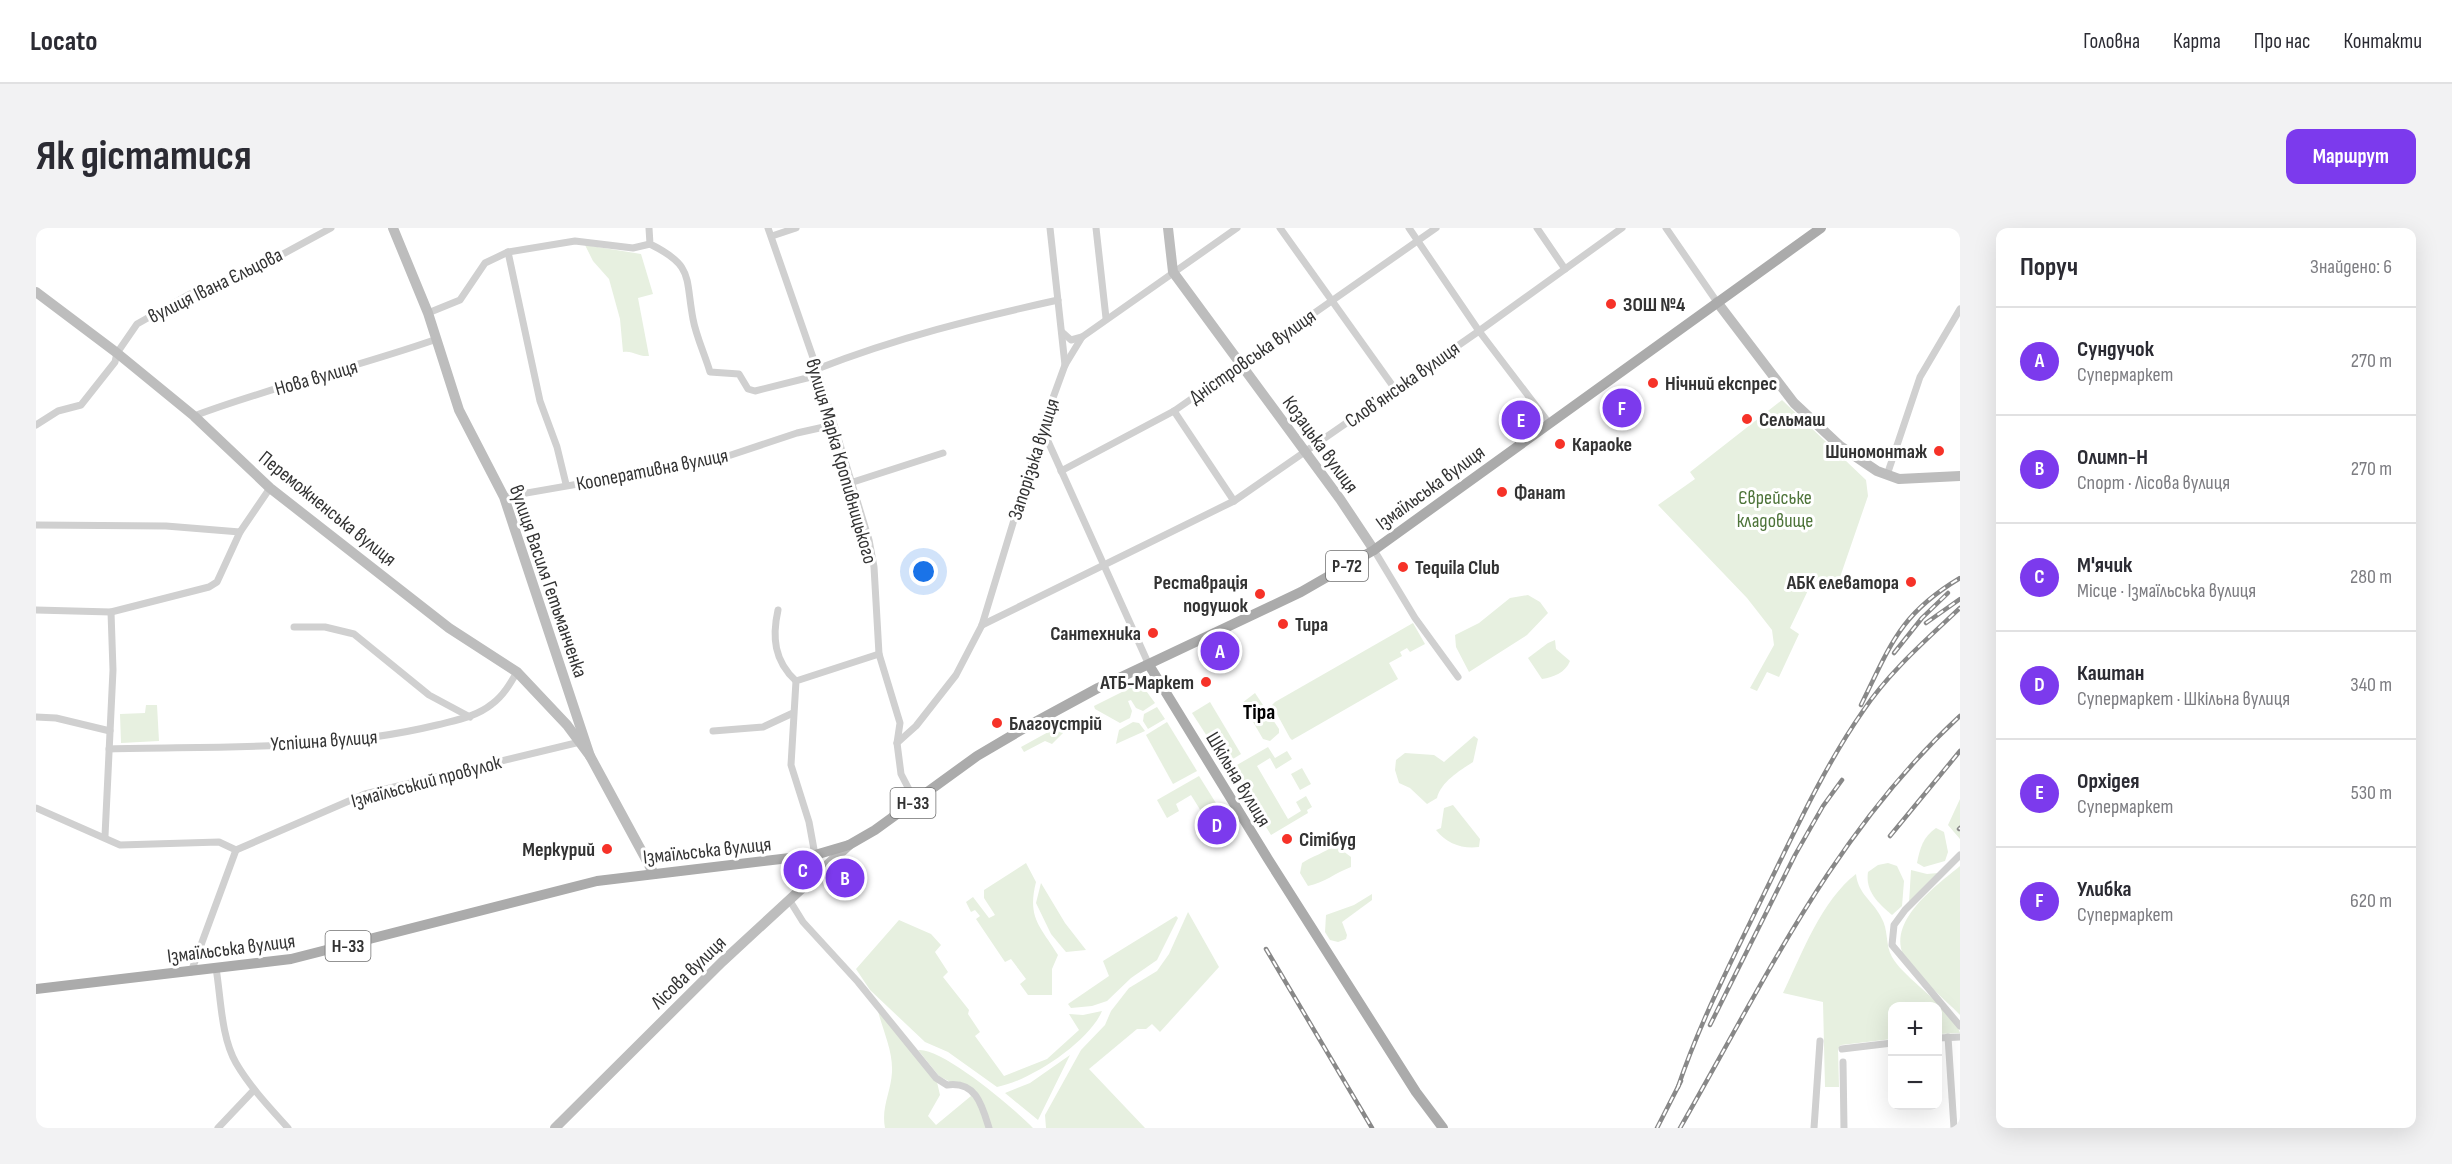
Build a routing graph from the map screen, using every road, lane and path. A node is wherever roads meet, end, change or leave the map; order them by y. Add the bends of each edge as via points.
1 (331, 228) edge
2 (393, 228) edge
3 (649, 228) edge
4 (768, 228) edge
5 (795, 228) edge
6 (1050, 228) edge
7 (1096, 228) edge
8 (1168, 228) edge
9 (1237, 228) edge
10 (1280, 228) edge
11 (1409, 228) edge
12 (1436, 228) edge
13 (1537, 228) edge
14 (1622, 228) edge
15 (1666, 228) edge
16 (1821, 228) edge
17 (772, 236) junction
18 (1419, 241) junction
19 (650, 244) junction
20 (508, 252) junction
21 (1564, 268) junction
22 (1173, 272) junction
23 (36, 292) edge
24 (1332, 299) junction
25 (1058, 300) junction
26 (1717, 302) junction
27 (1960, 309) edge
28 (428, 313) junction
29 (1106, 318) junction
30 (1479, 331) junction
31 (1062, 332) junction
32 (1082, 337) junction
33 (437, 339) junction
34 (117, 353) junction
35 (1240, 364) junction
36 (1065, 365) junction
37 (818, 372) junction
38 (1395, 389) junction
39 (1173, 411) junction
40 (194, 416) junction
41 (1550, 423) junction
42 (36, 425) edge
43 (833, 425) junction
44 (1042, 428) junction
45 (1305, 451) junction
46 (943, 453) dead end
47 (1061, 471) junction
48 (1887, 475) junction
49 (1960, 476) edge
50 (850, 483) junction
51 (566, 484) junction
52 (270, 488) junction
53 (504, 497) junction
54 (1234, 501) junction
55 (36, 525) edge
56 (240, 532) junction
57 (1374, 550) junction
58 (1104, 563) junction
59 (36, 610) edge
60 (778, 610) dead end
61 (111, 612) junction
62 (982, 626) junction
63 (294, 627) dead end
64 (879, 654) junction
65 (1149, 665) junction
66 (517, 672) junction
67 (1458, 677) dead end
68 (796, 681) junction
69 (794, 713) junction
70 (36, 717) edge
71 (470, 717) junction
72 (111, 731) junction
73 (713, 731) dead end
74 (580, 742) junction
75 (897, 743) junction
76 (109, 749) junction
77 (590, 756) junction
78 (915, 801) junction
79 (36, 808) edge
80 (105, 836) junction
81 (849, 845) junction
82 (236, 850) junction
83 (815, 855) junction
84 (1960, 855) edge
85 (654, 874) junction
86 (790, 901) junction
87 (216, 968) junction
88 (191, 972) junction
89 (36, 989) edge
90 (1960, 1026) edge
91 (1948, 1037) junction
92 (1960, 1037) edge
93 (1942, 1038) edge
94 (1820, 1041) dead end
95 (1888, 1044) edge
96 (1842, 1049) dead end
97 (1843, 1062) dead end
98 (254, 1090) junction
99 (218, 1128) edge
100 (288, 1128) edge
101 (555, 1128) edge
102 (989, 1128) edge
103 (1443, 1128) edge
104 (1814, 1128) edge
105 (1844, 1128) edge
106 (1954, 1128) edge

1 - 34 street, вулиця Івана Єльцова via 259,267 190,294 137,324
2 - 28 street, вулиця Василя Гетьманченка
3 - 19 street
4 - 17 street, вулиця Марка Кропивницького
5 - 17 street
6 - 25 street
7 - 29 street
8 - 22 street, Козацька вулиця
9 - 22 street, Запорізька вулиця
10 - 24 street
11 - 18 street
12 - 18 street, Дністровська вулиця
13 - 21 street
14 - 21 street, Словʼянська вулиця
15 - 26 street
16 - 26 main road, Ізмаїльська вулиця / Р-72
17 - 37 street, вулиця Марка Кропивницького
18 - 24 street, Дністровська вулиця
18 - 30 street
19 - 20 street via 633,248 575,242
19 - 37 street via 676,260 687,275 693,320 710,372 739,374 748,389 755,391
20 - 28 street via 485,263 460,300
20 - 51 street via 540,401
21 - 30 street, Словʼянська вулиця
22 - 29 street, Запорізька вулиця
22 - 35 street, Козацька вулиця
23 - 34 street, Переможненська вулиця
24 - 35 street, Дністровська вулиця
24 - 38 street
25 - 31 street
25 - 37 street via 930,330 872,348
26 - 41 main road, Ізмаїльська вулиця / Р-72
26 - 48 street via 1809,419 1840,446
27 - 48 street via 1920,376
28 - 33 street, вулиця Василя Гетьманченка
29 - 32 street, Запорізька вулиця
30 - 38 street, Словʼянська вулиця
30 - 41 street
31 - 32 street via 1071,340
31 - 36 street
32 - 36 street, Запорізька вулиця
33 - 40 street, Нова вулиця via 250,395
33 - 53 street, вулиця Василя Гетьманченка via 459,410
34 - 40 street, Переможненська вулиця
34 - 42 street, вулиця Івана Єльцова via 115,362 81,405 58,411
35 - 39 street, Дністровська вулиця
35 - 45 street, Козацька вулиця
36 - 44 street, Запорізька вулиця
37 - 43 street, вулиця Марка Кропивницького
38 - 45 street, Словʼянська вулиця
39 - 47 street, Дністровська вулиця
39 - 54 street
40 - 52 street, Переможненська вулиця
41 - 57 main road, Ізмаїльська вулиця / Р-72
43 - 50 street, вулиця Марка Кропивницького
43 - 51 street, Кооперативна вулиця via 716,460
44 - 47 street, Шкільна вулиця
44 - 62 street, Запорізька вулиця
45 - 54 street, Словʼянська вулиця
45 - 57 street, Козацька вулиця
46 - 50 street
47 - 58 street, Шкільна вулиця
48 - 49 street via 1914,480
50 - 64 street, вулиця Марка Кропивницького via 874,567
51 - 53 street, Кооперативна вулиця
52 - 56 street
52 - 66 street, Переможненська вулиця via 449,628
53 - 77 street, вулиця Василя Гетьманченка
54 - 58 street, Словʼянська вулиця
55 - 56 street via 166,526
56 - 61 street via 217,582
57 - 65 main road, Ізмаїльська вулиця / Р-72 via 1301,592
57 - 67 street, Козацька вулиця via 1415,618
58 - 62 street, Словʼянська вулиця
58 - 65 street, Шкільна вулиця
59 - 61 street
60 - 68 street via 776,654
61 - 72 street
62 - 75 street, Запорізька вулиця via 956,675 916,726
63 - 71 street via 325,627 354,634 429,695
64 - 68 street
64 - 75 street, вулиця Марка Кропивницького via 897,706
65 - 78 main road, Ізмаїльська вулиця / Н-33 via 1028,726
65 - 103 main road, Шкільна вулиця via 1268,859 1416,1092
66 - 71 street, Успішна вулиця via 491,706
66 - 74 street, Переможненська вулиця
68 - 69 street
69 - 73 street via 763,726
69 - 83 street via 791,765
70 - 72 street
71 - 76 street, Успішна вулиця via 402,734 328,744
72 - 76 street
74 - 77 street, Переможненська вулиця
74 - 82 street, Ізмаїльський провулок via 365,794
75 - 78 street, вулиця Марка Кропивницького via 901,774
76 - 80 street
77 - 85 street, вулиця Василя Гетьманченка
78 - 81 main road, Ізмаїльська вулиця / Н-33
79 - 80 street
80 - 82 street via 120,844 219,842
81 - 83 main road, Ізмаїльська вулиця / Н-33
81 - 86 street, Лісова вулиця
82 - 88 street
83 - 85 main road, Ізмаїльська вулиця / Н-33
84 - 90 street via 1894,924 1892,945
85 - 87 main road, Ізмаїльська вулиця / Н-33 via 597,881 324,953
86 - 101 street, Лісова вулиця via 722,962
86 - 102 street via 803,922 936,1078 947,1085 973,1090
87 - 88 main road, Ізмаїльська вулиця / Н-33
87 - 98 street via 231,1052
88 - 89 main road, Ізмаїльська вулиця / Н-33
91 - 92 street
91 - 93 street
91 - 106 street
94 - 104 street
95 - 96 street
97 - 105 street
98 - 99 street
98 - 100 street

